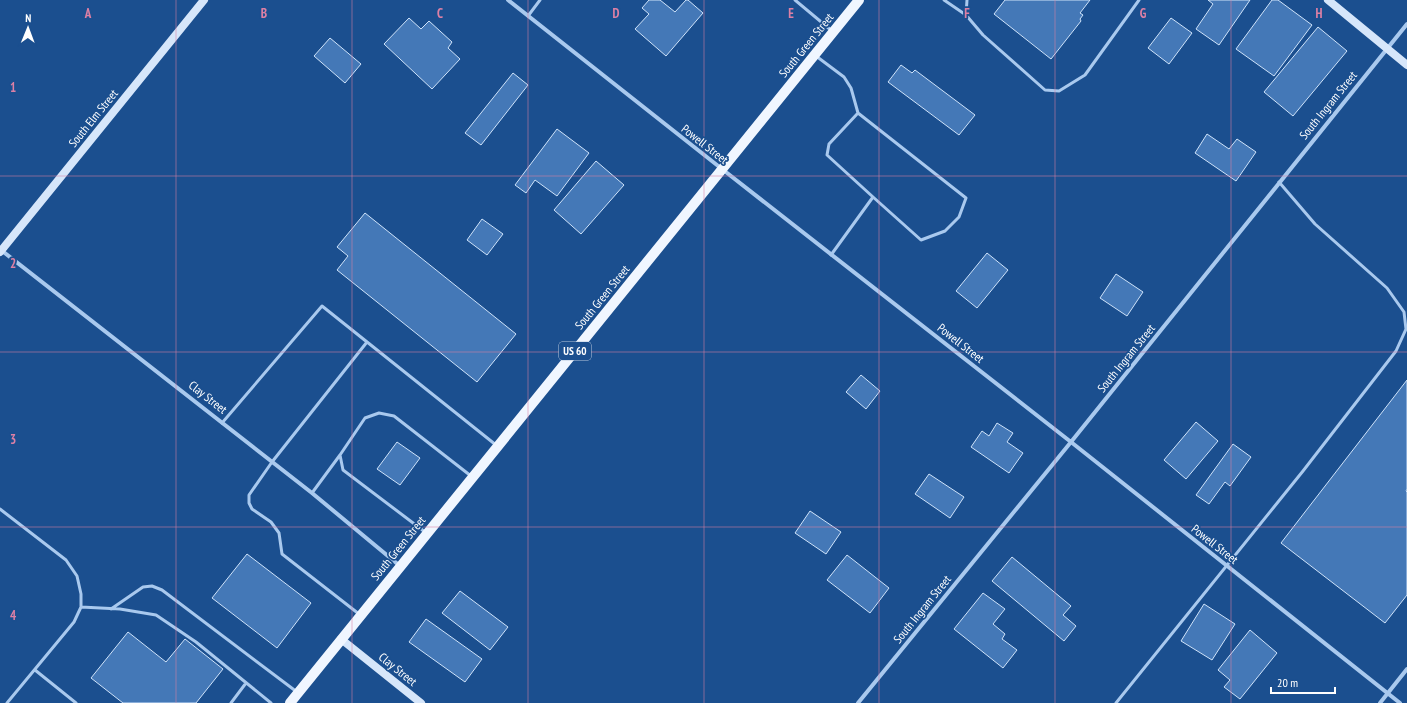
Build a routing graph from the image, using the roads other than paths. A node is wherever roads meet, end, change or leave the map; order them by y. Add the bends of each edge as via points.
1 (204, 0) edge
2 (508, 0) edge
3 (540, 0) edge
4 (795, 0) edge
5 (859, 0) edge
6 (944, 0) edge
7 (967, 0) edge
8 (1140, 0) edge
9 (1328, 0) edge
10 (966, 15) junction
11 (528, 16) junction
12 (1407, 24) edge
13 (834, 32) junction
14 (1387, 48) junction
15 (815, 55) junction
16 (1407, 65) edge
17 (858, 113) junction
18 (722, 169) junction
19 (1279, 182) junction
20 (873, 197) junction
21 (0, 250) edge
22 (831, 255) junction
23 (367, 342) junction
24 (222, 423) junction
25 (1071, 442) junction
26 (498, 446) junction
27 (340, 454) junction
28 (272, 462) junction
29 (473, 477) junction
30 (312, 493) junction
31 (0, 509) edge
32 (427, 534) junction
33 (1227, 566) junction
34 (400, 567) junction
35 (81, 608) junction
36 (110, 609) junction
37 (360, 615) junction
38 (341, 639) junction
39 (1407, 669) edge
40 (35, 670) junction
41 (246, 683) junction
42 (298, 693) junction
43 (1388, 693) junction
44 (7, 703) edge
45 (76, 703) edge
46 (230, 703) edge
47 (271, 703) edge
48 (290, 703) edge
49 (421, 703) edge
50 (858, 703) edge
51 (1116, 703) edge
52 (1380, 703) edge
53 (1400, 703) edge

1 - 21 street, South Elm Street
2 - 11 street, Powell Street
3 - 11 lane
4 - 13 lane
5 - 13 main road, South Green Street / US 60
6 - 10 lane
7 - 10 lane
8 - 10 lane via 1085,75 1059,91 1045,90 983,35
9 - 14 street
11 - 18 street, Powell Street
12 - 14 street, South Ingram Street
13 - 15 main road, South Green Street / US 60
14 - 16 street
14 - 19 street, South Ingram Street
15 - 17 lane via 844,77 851,88
15 - 18 main road, South Green Street / US 60
17 - 20 lane via 828,144 827,155
17 - 20 lane via 966,198 959,217 945,231 921,240
18 - 22 street, Powell Street
18 - 26 main road, South Green Street / US 60
19 - 25 street, South Ingram Street
19 - 33 lane via 1315,224 1387,288 1404,312 1406,329 1396,351
20 - 22 lane
21 - 24 street, Clay Street
22 - 25 street, Powell Street
23 - 24 lane via 322,306
23 - 26 lane
23 - 28 lane
24 - 28 street, Clay Street
25 - 33 street, Powell Street
25 - 50 street, South Ingram Street
26 - 29 main road, South Green Street / US 60
27 - 29 lane via 365,418 379,413 394,416
27 - 30 lane
27 - 32 lane via 343,470
28 - 30 street, Clay Street
28 - 37 lane via 249,495 252,509 271,522 279,533 282,554
29 - 32 main road, South Green Street / US 60
30 - 34 street, Clay Street
31 - 35 lane via 66,560 77,576
32 - 34 main road, South Green Street / US 60
33 - 43 street, Powell Street
33 - 51 lane
34 - 37 main road, South Green Street / US 60
35 - 36 lane
35 - 40 lane via 74,622
36 - 41 lane via 156,615 196,642
36 - 42 lane via 143,587 152,586 162,590
37 - 38 main road, South Green Street / US 60
38 - 42 main road, South Green Street / US 60
38 - 49 street, Clay Street
39 - 43 street
40 - 44 lane
40 - 45 lane
41 - 46 lane
41 - 47 lane
42 - 48 main road, South Green Street / US 60
43 - 52 street
43 - 53 street, Powell Street

